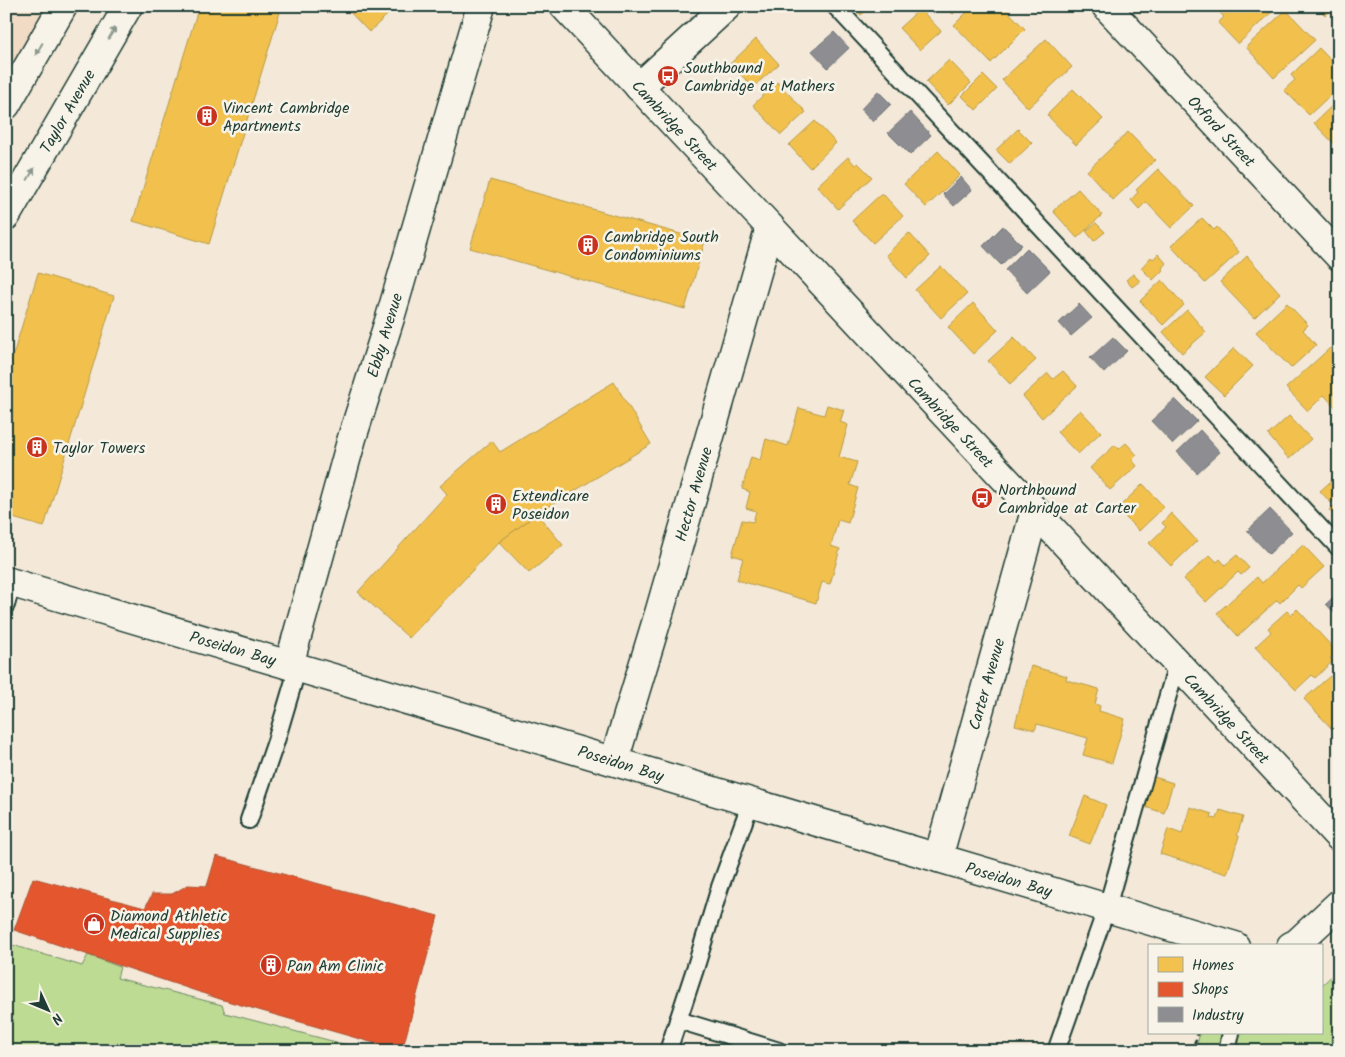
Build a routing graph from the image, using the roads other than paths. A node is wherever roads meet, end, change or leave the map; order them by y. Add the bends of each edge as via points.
1 (63, 6) edge
2 (128, 6) edge
3 (481, 6) edge
4 (564, 6) edge
5 (727, 6) edge
6 (834, 6) edge
7 (1106, 6) edge
8 (639, 87) junction
9 (10, 90) edge
10 (6, 216) edge
11 (770, 227) junction
12 (1339, 256) edge
13 (1034, 511) junction
14 (1339, 548) edge
15 (8, 589) edge
16 (1177, 664) junction
17 (293, 666) junction
18 (614, 761) junction
19 (751, 802) junction
20 (249, 820) dead end
21 (1339, 837) edge
22 (938, 858) junction
23 (1339, 904) edge
24 (1106, 907) junction
25 (1228, 944) edge
26 (1295, 944) edge
27 (678, 1020) junction
28 (1231, 1034) edge
29 (668, 1051) edge
30 (779, 1051) edge
31 (1056, 1051) edge
32 (1226, 1051) edge

1 -> 9 street
10 -> 2 street, Taylor Avenue
3 - 17 street, Ebby Avenue via 352,438
4 - 8 street, Cambridge Street
5 - 8 street
6 - 14 lane
7 - 12 street, Oxford Street
8 - 11 street, Cambridge Street
11 - 13 street, Cambridge Street
11 - 18 street, Hector Avenue
13 - 16 street, Cambridge Street
13 - 22 street, Carter Avenue
15 - 17 street, Poseidon Bay
16 - 21 street, Cambridge Street
16 - 24 lane
17 - 18 street, Poseidon Bay
17 - 20 lane via 276,742
18 - 19 street, Poseidon Bay
19 - 22 street, Poseidon Bay
19 - 27 lane via 718,892
22 - 24 street, Poseidon Bay
23 - 26 street
24 - 25 street, Poseidon Bay
24 - 31 lane
27 - 29 lane
27 - 30 lane
28 - 32 lane

